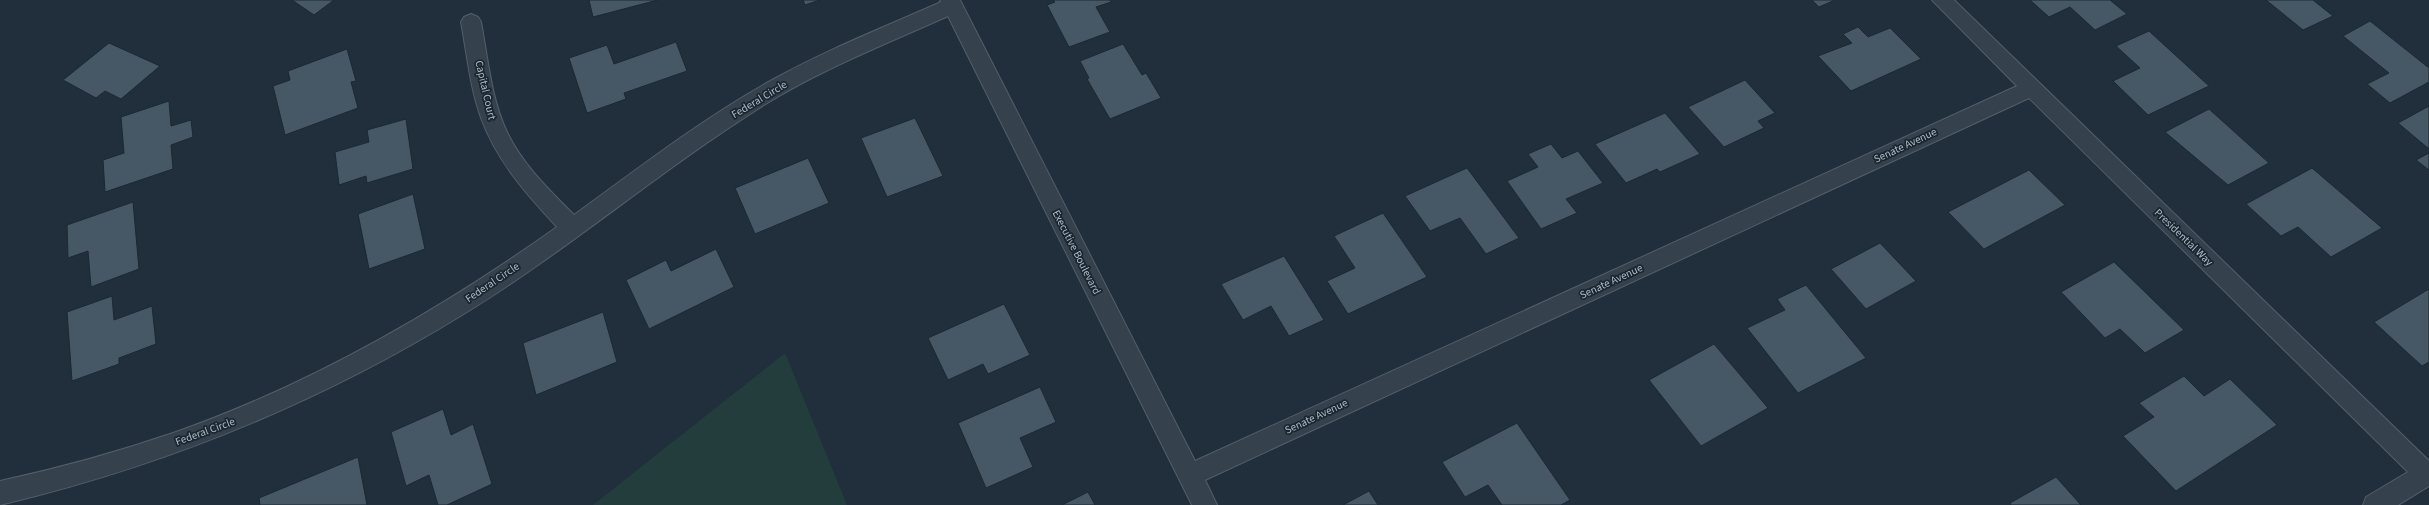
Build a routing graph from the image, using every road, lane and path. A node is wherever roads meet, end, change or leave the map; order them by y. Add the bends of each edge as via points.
1 (1942, 0) edge
2 (951, 3) edge
3 (471, 22) dead end
4 (2032, 88) junction
5 (571, 227) junction
6 (2428, 473) edge
7 (1190, 475) junction
8 (0, 493) edge
9 (1205, 505) edge
10 (2375, 505) edge

1 - 4 street, Presidential Way
2 - 5 street, Federal Circle via 757,98
2 - 7 street, Executive Boulevard
3 - 5 street, Capital Court via 491,118 510,156 532,185
4 - 6 street, Presidential Way
4 - 7 street, Senate Avenue
5 - 8 street, Federal Circle via 455,308 303,390 236,420 138,456 35,486
6 - 10 street
7 - 9 street, Executive Boulevard

